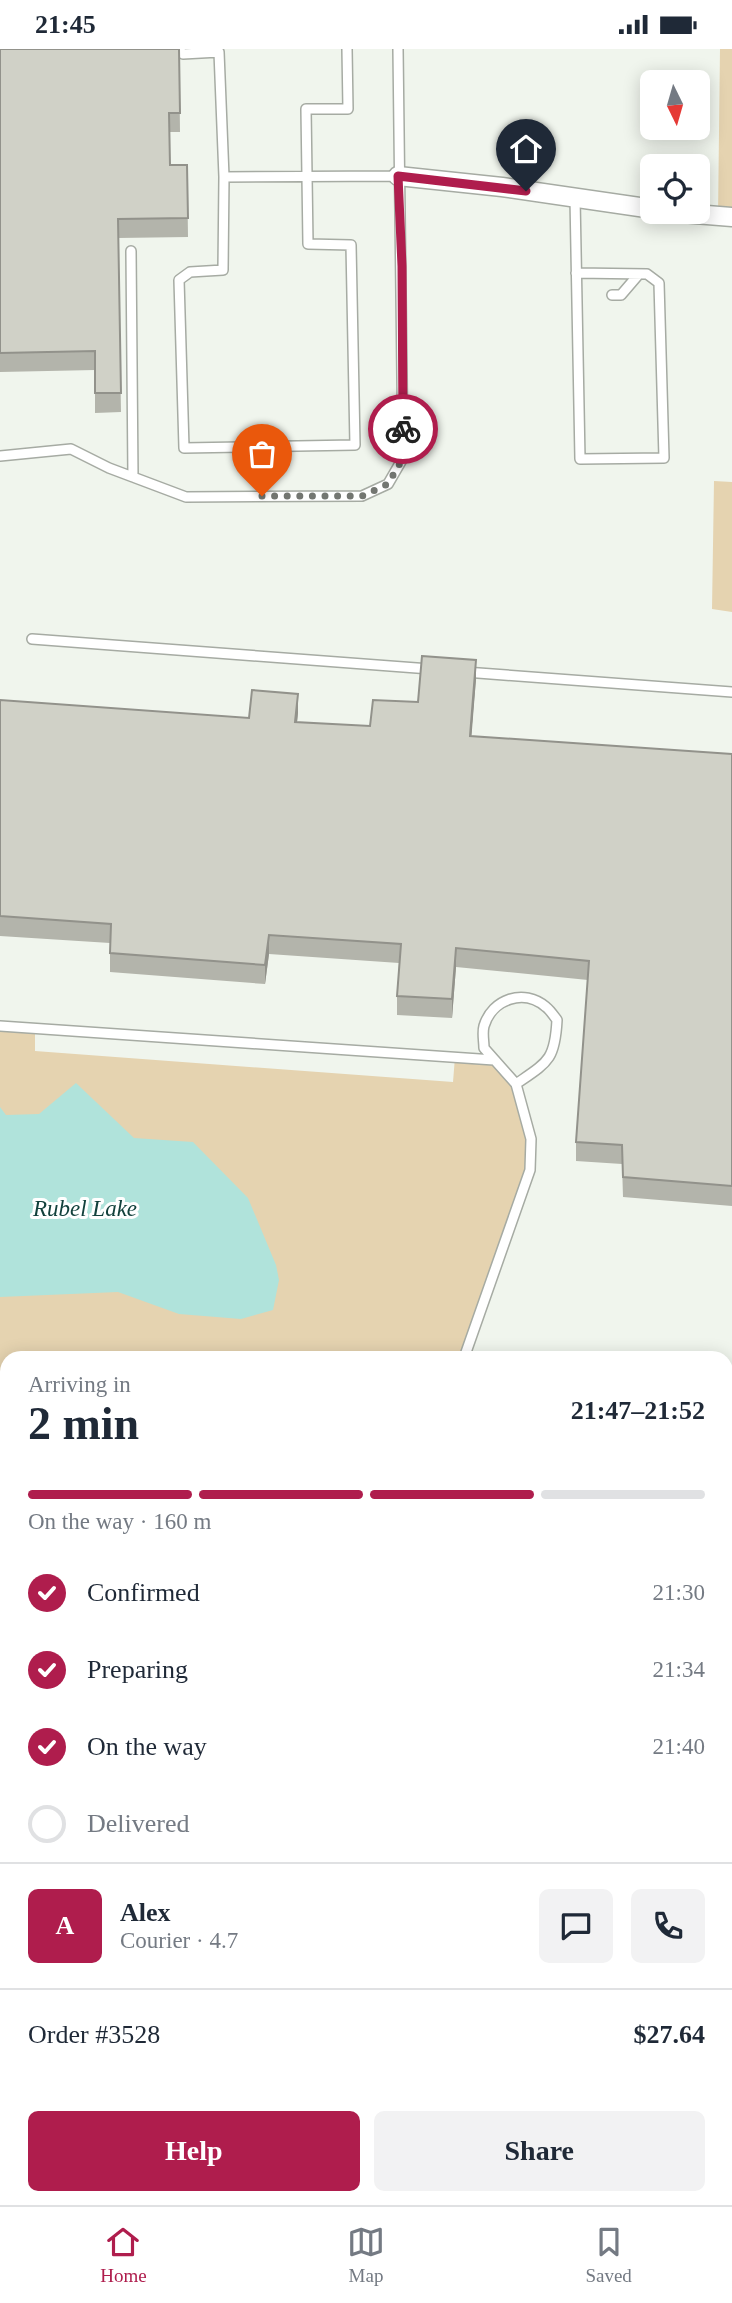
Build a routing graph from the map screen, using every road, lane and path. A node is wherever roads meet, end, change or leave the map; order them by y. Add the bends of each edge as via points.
1 (178, 49) edge
2 (347, 49) edge
3 (398, 49) edge
4 (309, 176) junction
5 (398, 176) junction
6 (224, 177) junction
7 (575, 198) junction
8 (640, 207) edge
9 (710, 215) edge
10 (732, 217) edge
11 (131, 251) dead end
12 (576, 274) junction
13 (639, 274) junction
14 (576, 295) junction
15 (589, 295) dead end
16 (612, 295) dead end
17 (0, 456) edge
18 (134, 477) junction
19 (32, 639) dead end
20 (444, 670) edge
21 (457, 671) edge
22 (732, 692) edge
23 (0, 1026) edge
24 (494, 1060) junction
25 (516, 1084) junction
26 (466, 1351) edge

1 - 6 lane via 183,54 219,52
2 - 4 lane via 348,109 306,109
3 - 5 lane
4 - 5 lane
4 - 6 lane
4 - 6 lane via 308,244 351,245 355,445 184,448 179,280 190,272 223,270
5 - 7 street
5 - 18 lane via 403,458 388,484 362,496 186,497
7 - 8 street
7 - 12 lane
9 - 10 street
11 - 18 lane
12 - 13 lane
12 - 14 lane
13 - 14 lane via 659,283 664,458 580,459
13 - 16 lane via 621,295
14 - 15 lane
17 - 18 lane via 71,449
19 - 20 lane
21 - 22 lane
23 - 24 lane
24 - 25 lane
24 - 25 lane via 484,1048 484,1028 492,1009 508,998 528,997 545,1006 557,1020 556,1041 548,1062
25 - 26 lane via 531,1139 530,1170

